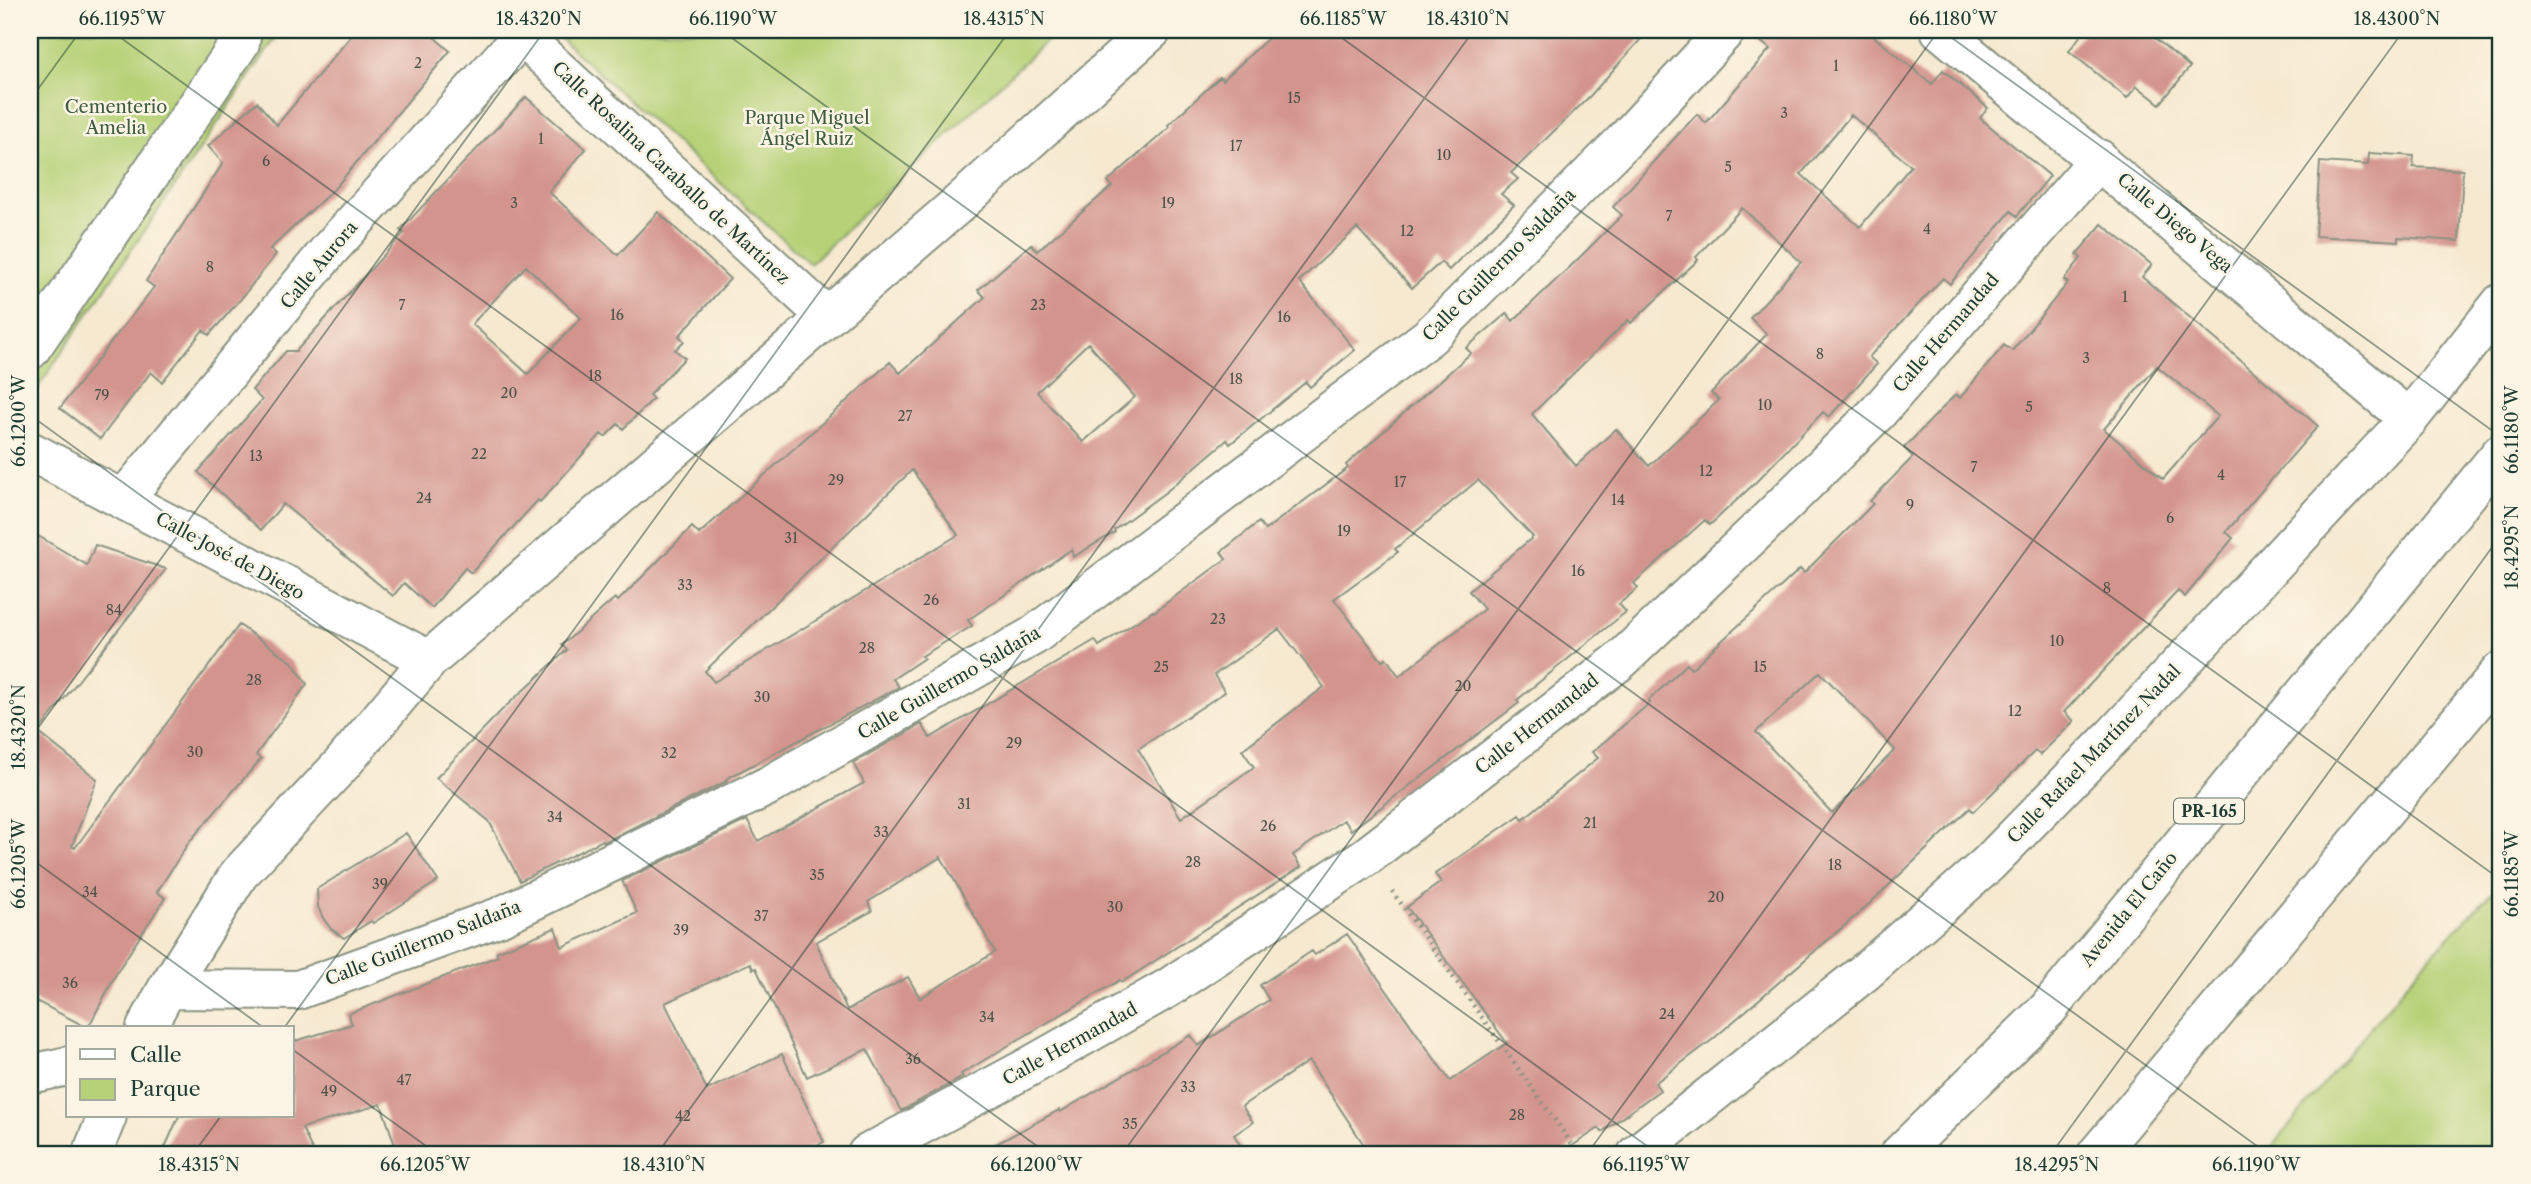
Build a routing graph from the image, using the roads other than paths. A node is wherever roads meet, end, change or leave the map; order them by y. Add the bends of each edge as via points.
1 (242, 30) edge
2 (1152, 30) edge
3 (1726, 30) edge
4 (1940, 30) edge
5 (519, 33) edge
6 (2099, 159) junction
7 (2501, 303) edge
8 (826, 316) junction
9 (30, 350) edge
10 (2409, 419) junction
11 (30, 451) edge
12 (2501, 453) edge
13 (123, 500) junction
14 (429, 660) junction
15 (2501, 671) edge
16 (167, 989) junction
17 (147, 1026) edge
18 (66, 1066) edge
19 (30, 1074) edge
20 (106, 1118) edge
21 (92, 1154) edge
22 (867, 1154) edge
23 (1637, 1154) edge
24 (1900, 1154) edge
25 (2097, 1154) edge

1 - 9 main road via 240,43
2 - 8 main road
3 - 16 main road, Calle Guillermo Saldaña via 1625,140 1430,336 1033,636 768,786 499,917 298,990
4 - 6 main road, Calle Diego Vega
5 - 8 main road, Calle Rosalina Caraballo de Martínez
5 - 13 main road, Calle Aurora via 329,250
6 - 10 main road, Calle Diego Vega
6 - 22 main road, Calle Hermandad via 1878,412 1621,660 1367,856 1168,988
7 - 10 main road, Calle Rafael Martínez Nadal
8 - 14 main road
10 - 23 main road, Calle Rafael Martínez Nadal via 1988,864 1866,972
11 - 13 main road, Calle José de Diego
12 - 24 main road, Avenida El Caño / PR-165 via 2048,1009
13 - 14 main road, Calle José de Diego
14 - 16 main road via 342,764 239,874
15 - 25 main road
16 - 17 main road
18 - 19 main road
20 - 21 main road

